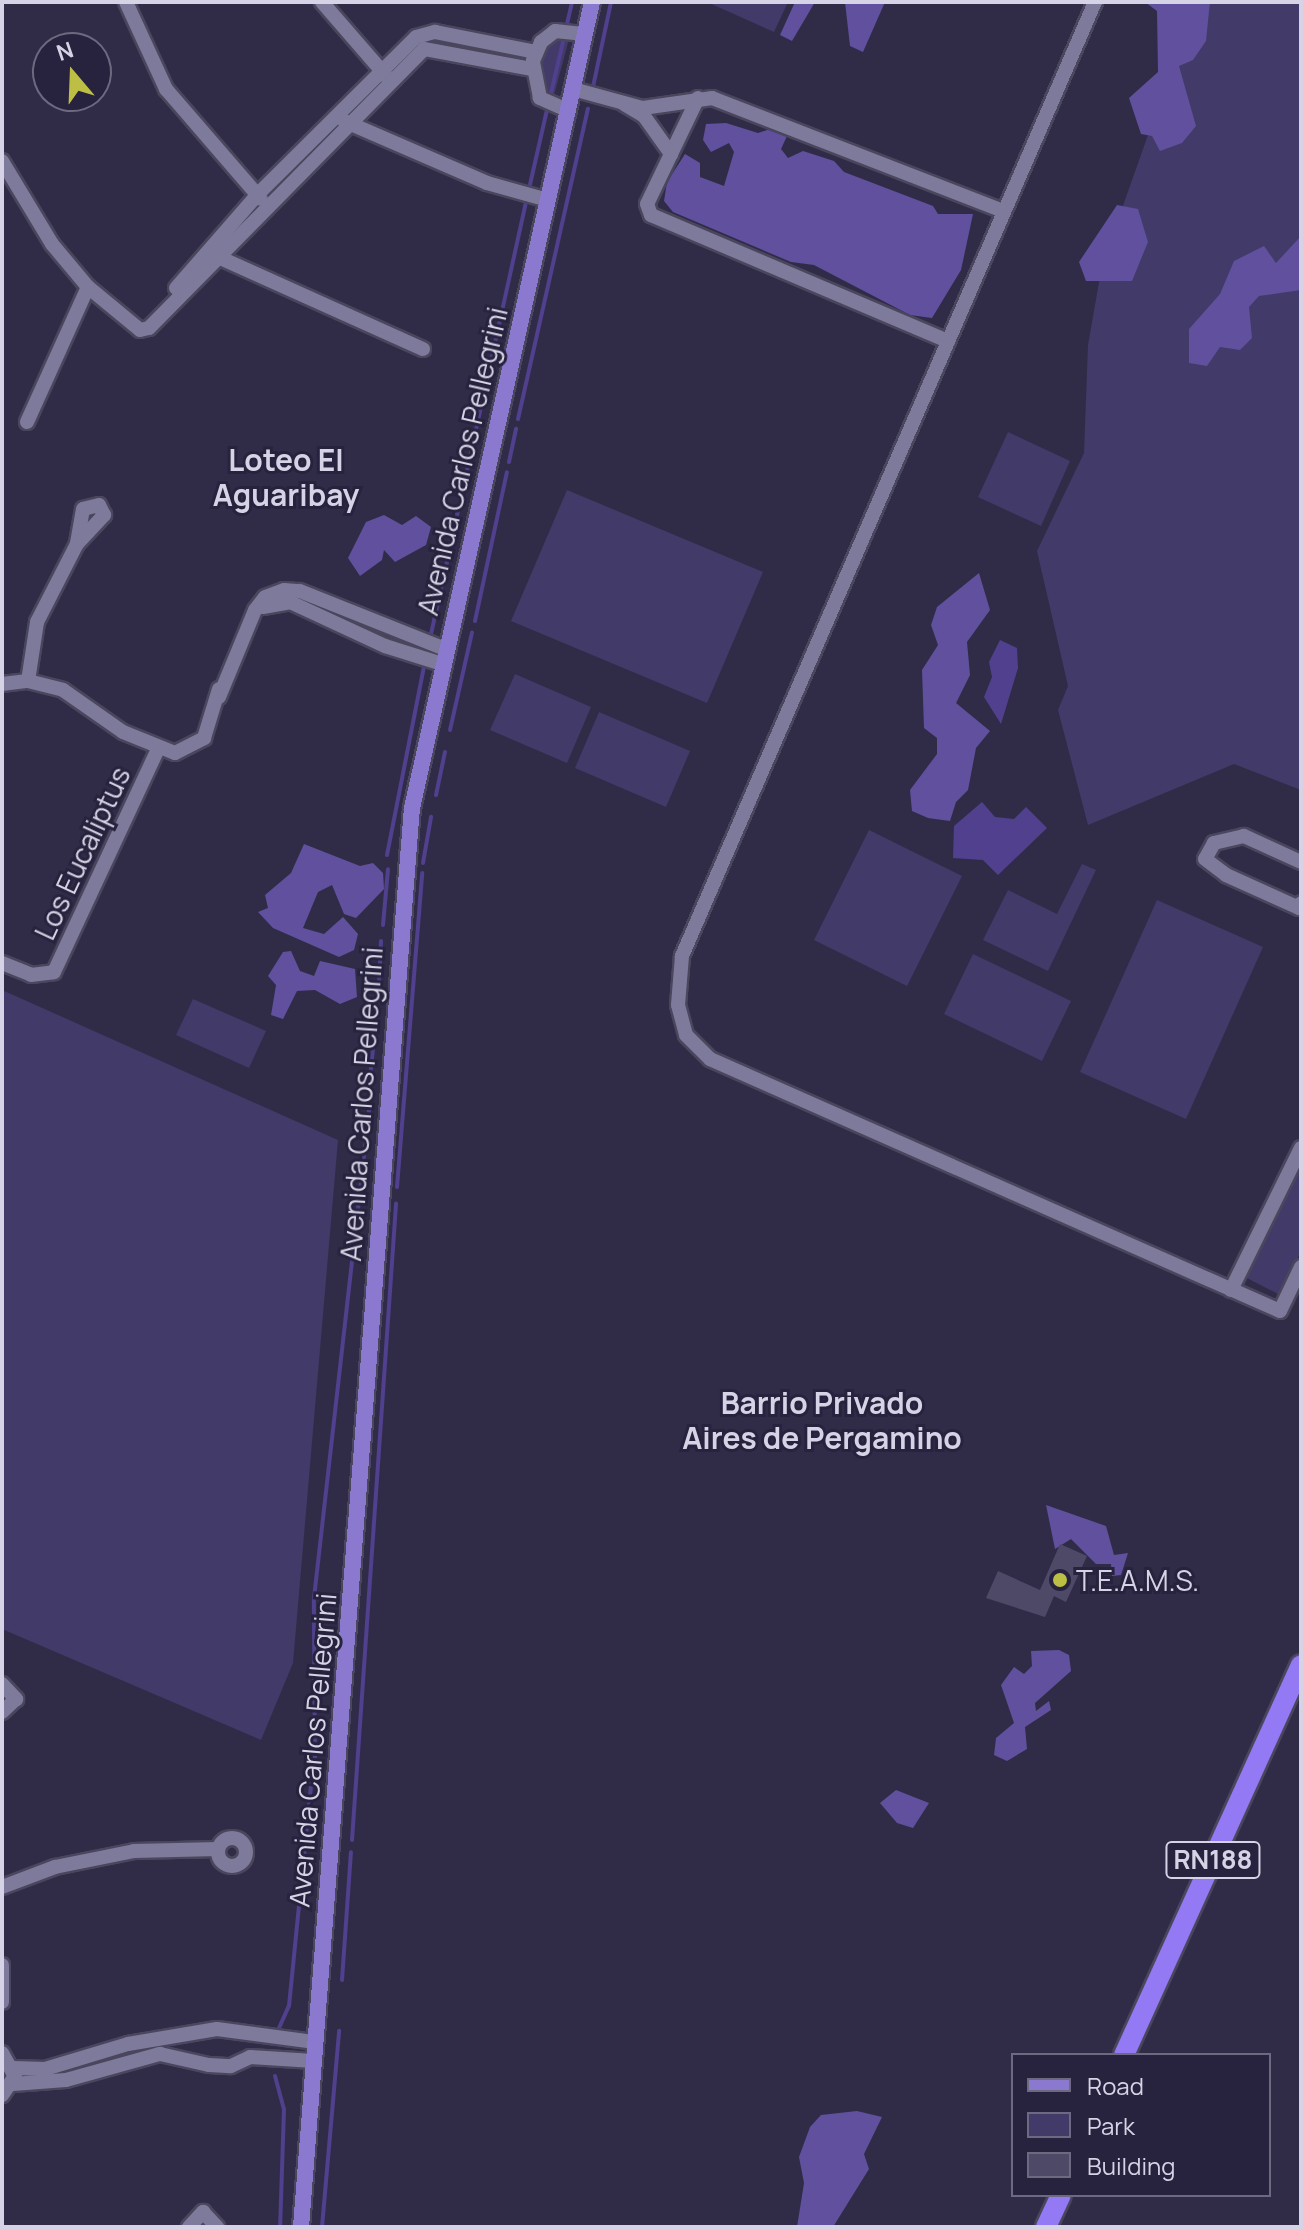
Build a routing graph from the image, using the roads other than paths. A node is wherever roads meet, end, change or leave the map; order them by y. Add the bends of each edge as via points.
1 (126, 2) edge
2 (322, 2) edge
3 (592, 2) edge
4 (1095, 2) edge
5 (585, 34) junction
6 (536, 52) junction
7 (532, 69) junction
8 (386, 76) junction
9 (573, 89) junction
10 (698, 98) junction
11 (624, 104) junction
12 (567, 110) junction
13 (335, 118) junction
14 (350, 124) junction
15 (671, 154) junction
16 (2, 161) edge
17 (262, 200) junction
18 (548, 200) junction
19 (1004, 211) junction
20 (216, 256) junction
21 (88, 287) junction
22 (157, 319) junction
23 (948, 341) junction
24 (423, 349) dead end
25 (27, 422) dead end
26 (77, 544) dead end
27 (444, 656) junction
28 (28, 681) junction
29 (2, 684) edge
30 (159, 747) junction
31 (1301, 862) edge
32 (1301, 903) edge
33 (2, 963) edge
34 (1301, 1148) edge
35 (1301, 1267) edge
36 (1231, 1290) junction
37 (1301, 1665) edge
38 (2, 1684) edge
39 (2, 1712) edge
40 (218, 1849) dead end
41 (2, 1887) edge
42 (2, 1965) edge
43 (2, 2002) edge
44 (187, 2034) junction
45 (251, 2038) junction
46 (315, 2042) junction
47 (2, 2053) edge
48 (1125, 2053) edge
49 (187, 2056) junction
50 (250, 2057) junction
51 (314, 2061) junction
52 (13, 2076) junction
53 (2, 2095) edge
54 (1060, 2197) edge
55 (189, 2227) edge
56 (217, 2227) edge
57 (301, 2227) edge
58 (1046, 2227) edge

1 - 17 street via 166,89
2 - 8 street
3 - 5 main road, Avenida Carlos Pellegrini
4 - 19 street
5 - 6 street via 555,31
5 - 9 main road, Avenida Carlos Pellegrini
6 - 7 street
6 - 8 street via 425,32
7 - 8 street via 434,46
7 - 12 street via 540,98
8 - 13 street
8 - 14 street
9 - 11 street
9 - 12 main road, Avenida Carlos Pellegrini
10 - 11 street via 643,108
10 - 15 street
10 - 19 street via 712,98
11 - 15 street via 644,116
12 - 18 main road, Avenida Carlos Pellegrini
13 - 14 street
13 - 17 street
14 - 17 street
14 - 18 street via 487,183
15 - 23 street via 647,204 651,215
16 - 21 street via 29,210
17 - 20 street
17 - 22 street via 187,268
18 - 27 main road, Avenida Carlos Pellegrini
19 - 23 street
20 - 22 street
20 - 24 street
21 - 22 street via 140,330
21 - 25 street
23 - 36 street via 682,956 681,1022 694,1048 710,1059
26 - 28 street via 37,622
27 - 30 street via 300,591 265,597 197,746 175,753
27 - 46 main road, Avenida Carlos Pellegrini via 406,852
28 - 29 street
28 - 30 street via 63,690
30 - 33 street, Los Eucaliptus via 54,972 31,975
31 - 32 street via 1244,836 1214,843 1205,859 1226,875 1299,908
34 - 36 street
35 - 36 street via 1280,1311
37 - 48 highway, RN188
38 - 39 street via 16,1699
40 - 41 street via 174,1847 92,1858
42 - 43 street
44 - 45 street via 217,2029
44 - 49 street
44 - 52 street
45 - 46 street
45 - 50 street
46 - 51 main road, Avenida Carlos Pellegrini
47 - 52 street
49 - 50 street via 231,2066
49 - 52 street via 136,2057 66,2080
50 - 51 street
51 - 57 main road, Avenida Carlos Pellegrini
52 - 53 street
54 - 58 highway
55 - 56 street via 203,2212

